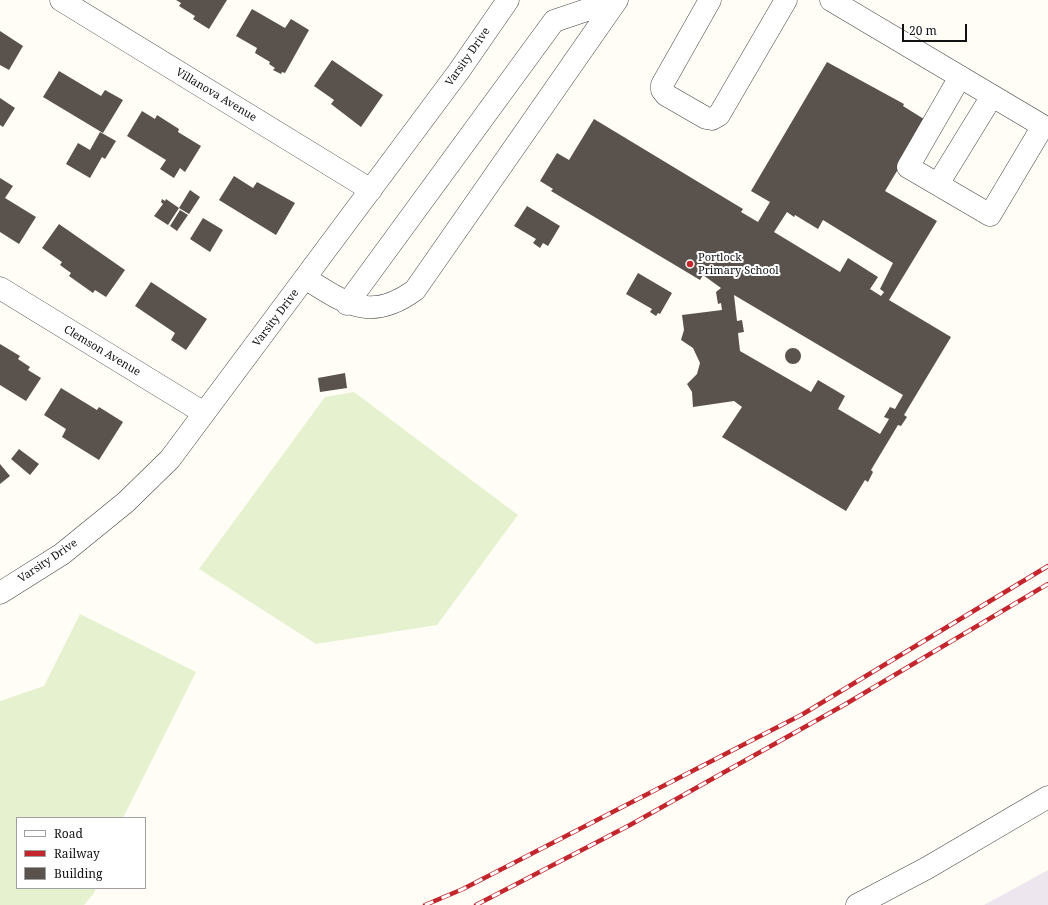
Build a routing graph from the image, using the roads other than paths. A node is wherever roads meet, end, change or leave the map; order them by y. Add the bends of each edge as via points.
1 (61, 0) edge
2 (508, 0) edge
3 (617, 0) edge
4 (710, 0) edge
5 (786, 0) edge
6 (831, 0) edge
7 (960, 77) junction
8 (992, 96) junction
9 (938, 184) junction
10 (371, 190) junction
11 (305, 278) junction
12 (0, 288) edge
13 (347, 304) junction
14 (204, 413) junction
15 (0, 593) edge
16 (1048, 797) edge
17 (857, 905) edge

1 - 10 street, Villanova Avenue
2 - 10 street, Varsity Drive
3 - 13 street via 554,21
3 - 13 street via 415,290 402,300 380,307
4 - 5 street via 662,85 662,90 666,95 712,119 719,115
6 - 7 street
7 - 8 street
7 - 9 street via 908,167
8 - 9 street
8 - 9 street via 1043,126 990,215
10 - 11 street, Varsity Drive
11 - 13 street
11 - 14 street, Varsity Drive
12 - 14 street, Clemson Avenue
14 - 15 street, Varsity Drive via 170,459 126,502 62,554
16 - 17 street via 927,868

